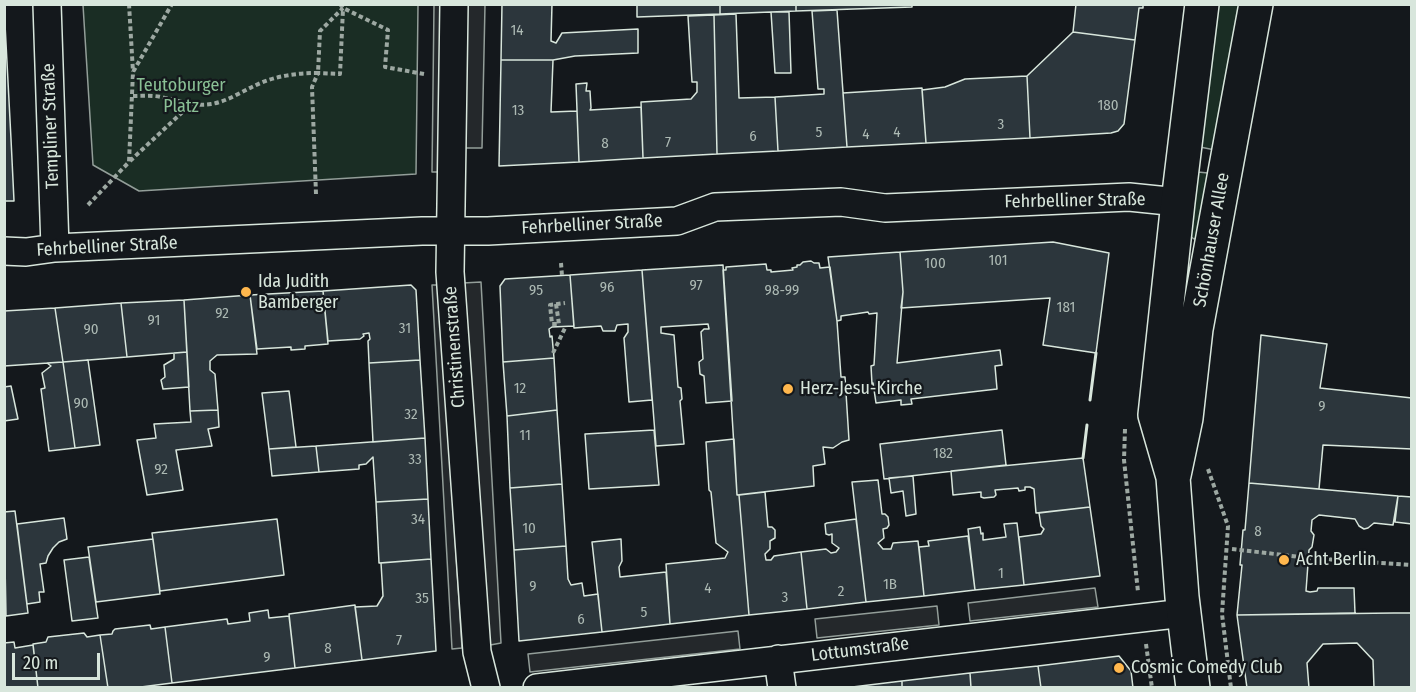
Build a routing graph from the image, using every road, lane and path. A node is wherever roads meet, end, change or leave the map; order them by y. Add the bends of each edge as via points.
1 (47, 4) edge
2 (129, 4) edge
3 (172, 4) edge
4 (454, 4) edge
5 (1202, 4) edge
6 (1256, 4) edge
7 (342, 6) edge
8 (133, 72) junction
9 (318, 73) junction
10 (424, 74) dead end
11 (133, 96) junction
12 (191, 104) junction
13 (129, 162) junction
14 (316, 194) dead end
15 (1178, 202) junction
16 (88, 205) dead end
17 (450, 231) junction
18 (55, 248) junction
19 (4, 251) edge
20 (561, 263) dead end
21 (562, 276) dead end
22 (565, 303) dead end
23 (556, 304) junction
24 (567, 326) dead end
25 (553, 353) dead end
26 (1208, 469) dead end
27 (1173, 477) junction
28 (1232, 549) dead end
29 (1412, 565) edge
30 (1184, 613) junction
31 (1146, 644) dead end
32 (778, 659) junction
33 (486, 687) edge
34 (537, 687) edge
35 (782, 687) edge
36 (1152, 687) edge
37 (1193, 687) edge
38 (1231, 687) edge

1 - 18 street, Templiner Straße
2 - 8 path
3 - 8 path
4 - 17 street, Christinenstraße
5 - 15 main road, Schönhauser Allee
6 - 27 main road, Schönhauser Allee
7 - 9 path via 320,32
7 - 9 path via 340,74
7 - 10 path via 388,30 385,67
8 - 11 path
9 - 12 path via 275,78 213,104
9 - 14 path via 312,87
11 - 12 path via 160,96
11 - 13 path
12 - 13 path
13 - 16 path
15 - 17 street, Fehrbelliner Straße via 1129,197 885,208 829,202 715,207 677,221
15 - 27 main road, Schönhauser Allee via 1155,415
17 - 18 street, Fehrbelliner Straße
17 - 33 street, Christinenstraße via 477,652
18 - 19 street, Fehrbelliner Straße
20 - 21 path
22 - 23 path
23 - 23 path via 550,305 552,324 559,324
24 - 25 path
26 - 38 path via 1228,526 1222,614
27 - 30 main road, Schönhauser Allee
28 - 29 path
30 - 32 street, Lottumstraße
30 - 37 main road, Schönhauser Allee
31 - 36 path
32 - 34 street, Lottumstraße
32 - 35 street

